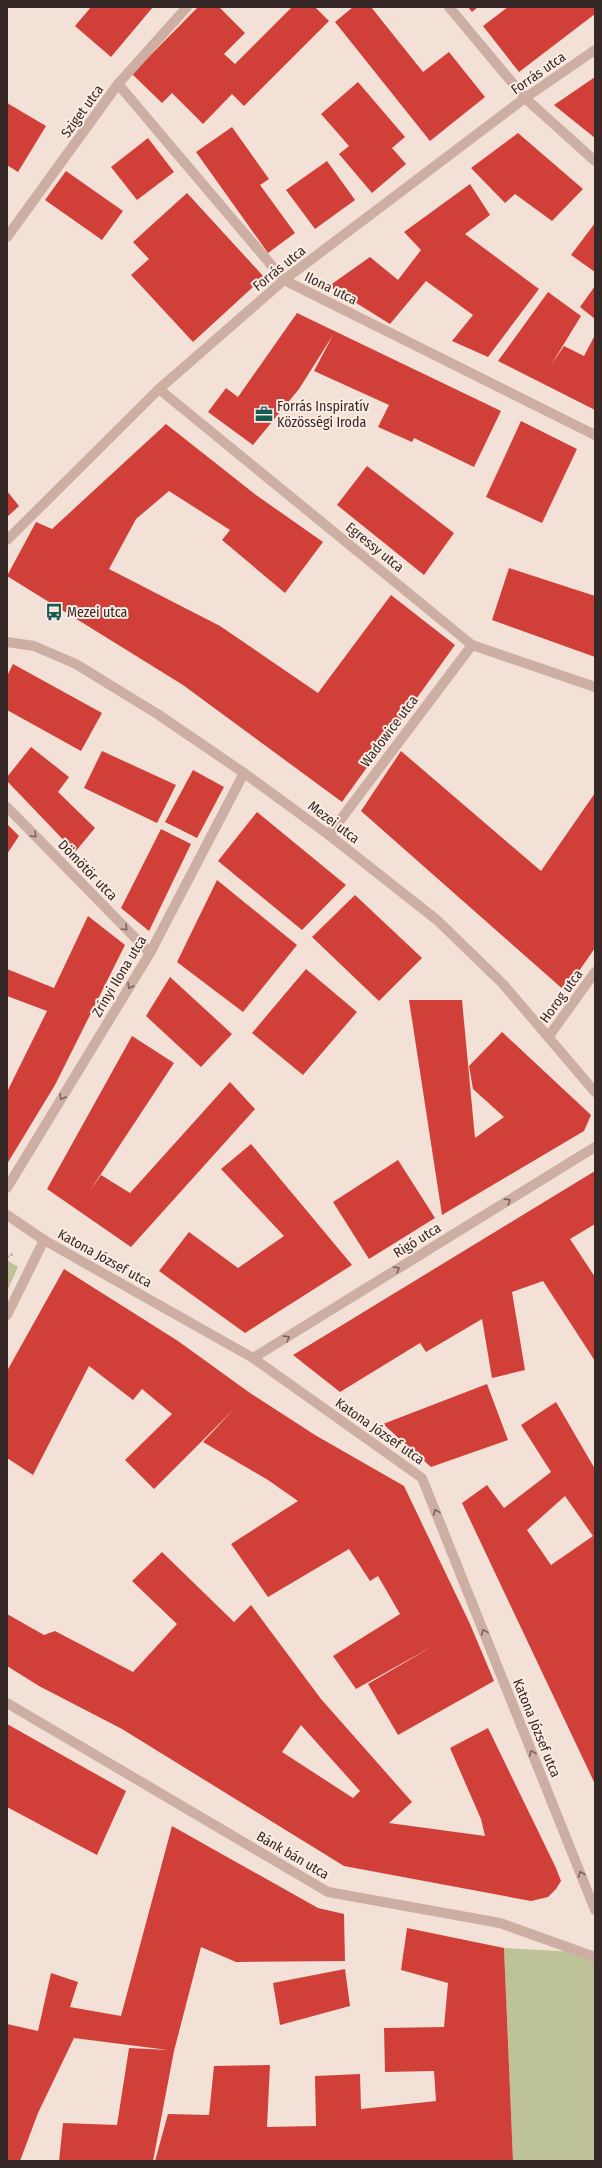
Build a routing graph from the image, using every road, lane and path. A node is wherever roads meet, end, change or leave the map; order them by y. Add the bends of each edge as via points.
1 (187, 7) edge
2 (449, 7) edge
3 (595, 50) edge
4 (118, 84) junction
5 (525, 98) junction
6 (595, 161) edge
7 (7, 237) edge
8 (284, 280) junction
9 (159, 389) junction
10 (595, 435) edge
11 (7, 540) edge
12 (7, 642) edge
13 (472, 645) junction
14 (595, 687) edge
15 (244, 773) junction
16 (7, 807) edge
17 (329, 835) junction
18 (150, 953) junction
19 (595, 972) edge
20 (549, 1036) junction
21 (595, 1092) edge
22 (595, 1147) edge
23 (7, 1188) edge
24 (7, 1215) edge
25 (44, 1240) junction
26 (7, 1315) edge
27 (253, 1358) junction
28 (7, 1703) edge
29 (595, 1910) edge
30 (595, 1957) edge

1 - 4 street, Sziget utca
2 - 5 street
3 - 5 street, Forrás utca
4 - 7 street, Sziget utca
4 - 8 street, Ilona utca
5 - 6 street
5 - 8 street, Forrás utca
8 - 9 street, Forrás utca
8 - 10 street, Ilona utca
9 - 11 street, Forrás utca
9 - 13 street, Egressy utca
12 - 15 street, Mezei utca via 34,646 76,664 159,715
13 - 14 street, Egressy utca
13 - 17 street, Wadowice utca
15 - 17 street, Mezei utca
15 - 18 street, Zrínyi Ilona utca
16 -> 18 street, Dömötör utca
17 - 20 street, Mezei utca via 437,920 503,984
18 -> 23 street, Zrínyi Ilona utca
19 - 20 street, Horog utca
20 - 21 street, Mezei utca
27 -> 22 street, Rigó utca
24 - 25 street, Katona József utca
25 - 26 street
25 - 27 street, Katona József utca
29 -> 27 street, Katona József utca via 422,1478
28 - 30 street, Bánk bán utca via 328,1892 500,1923

